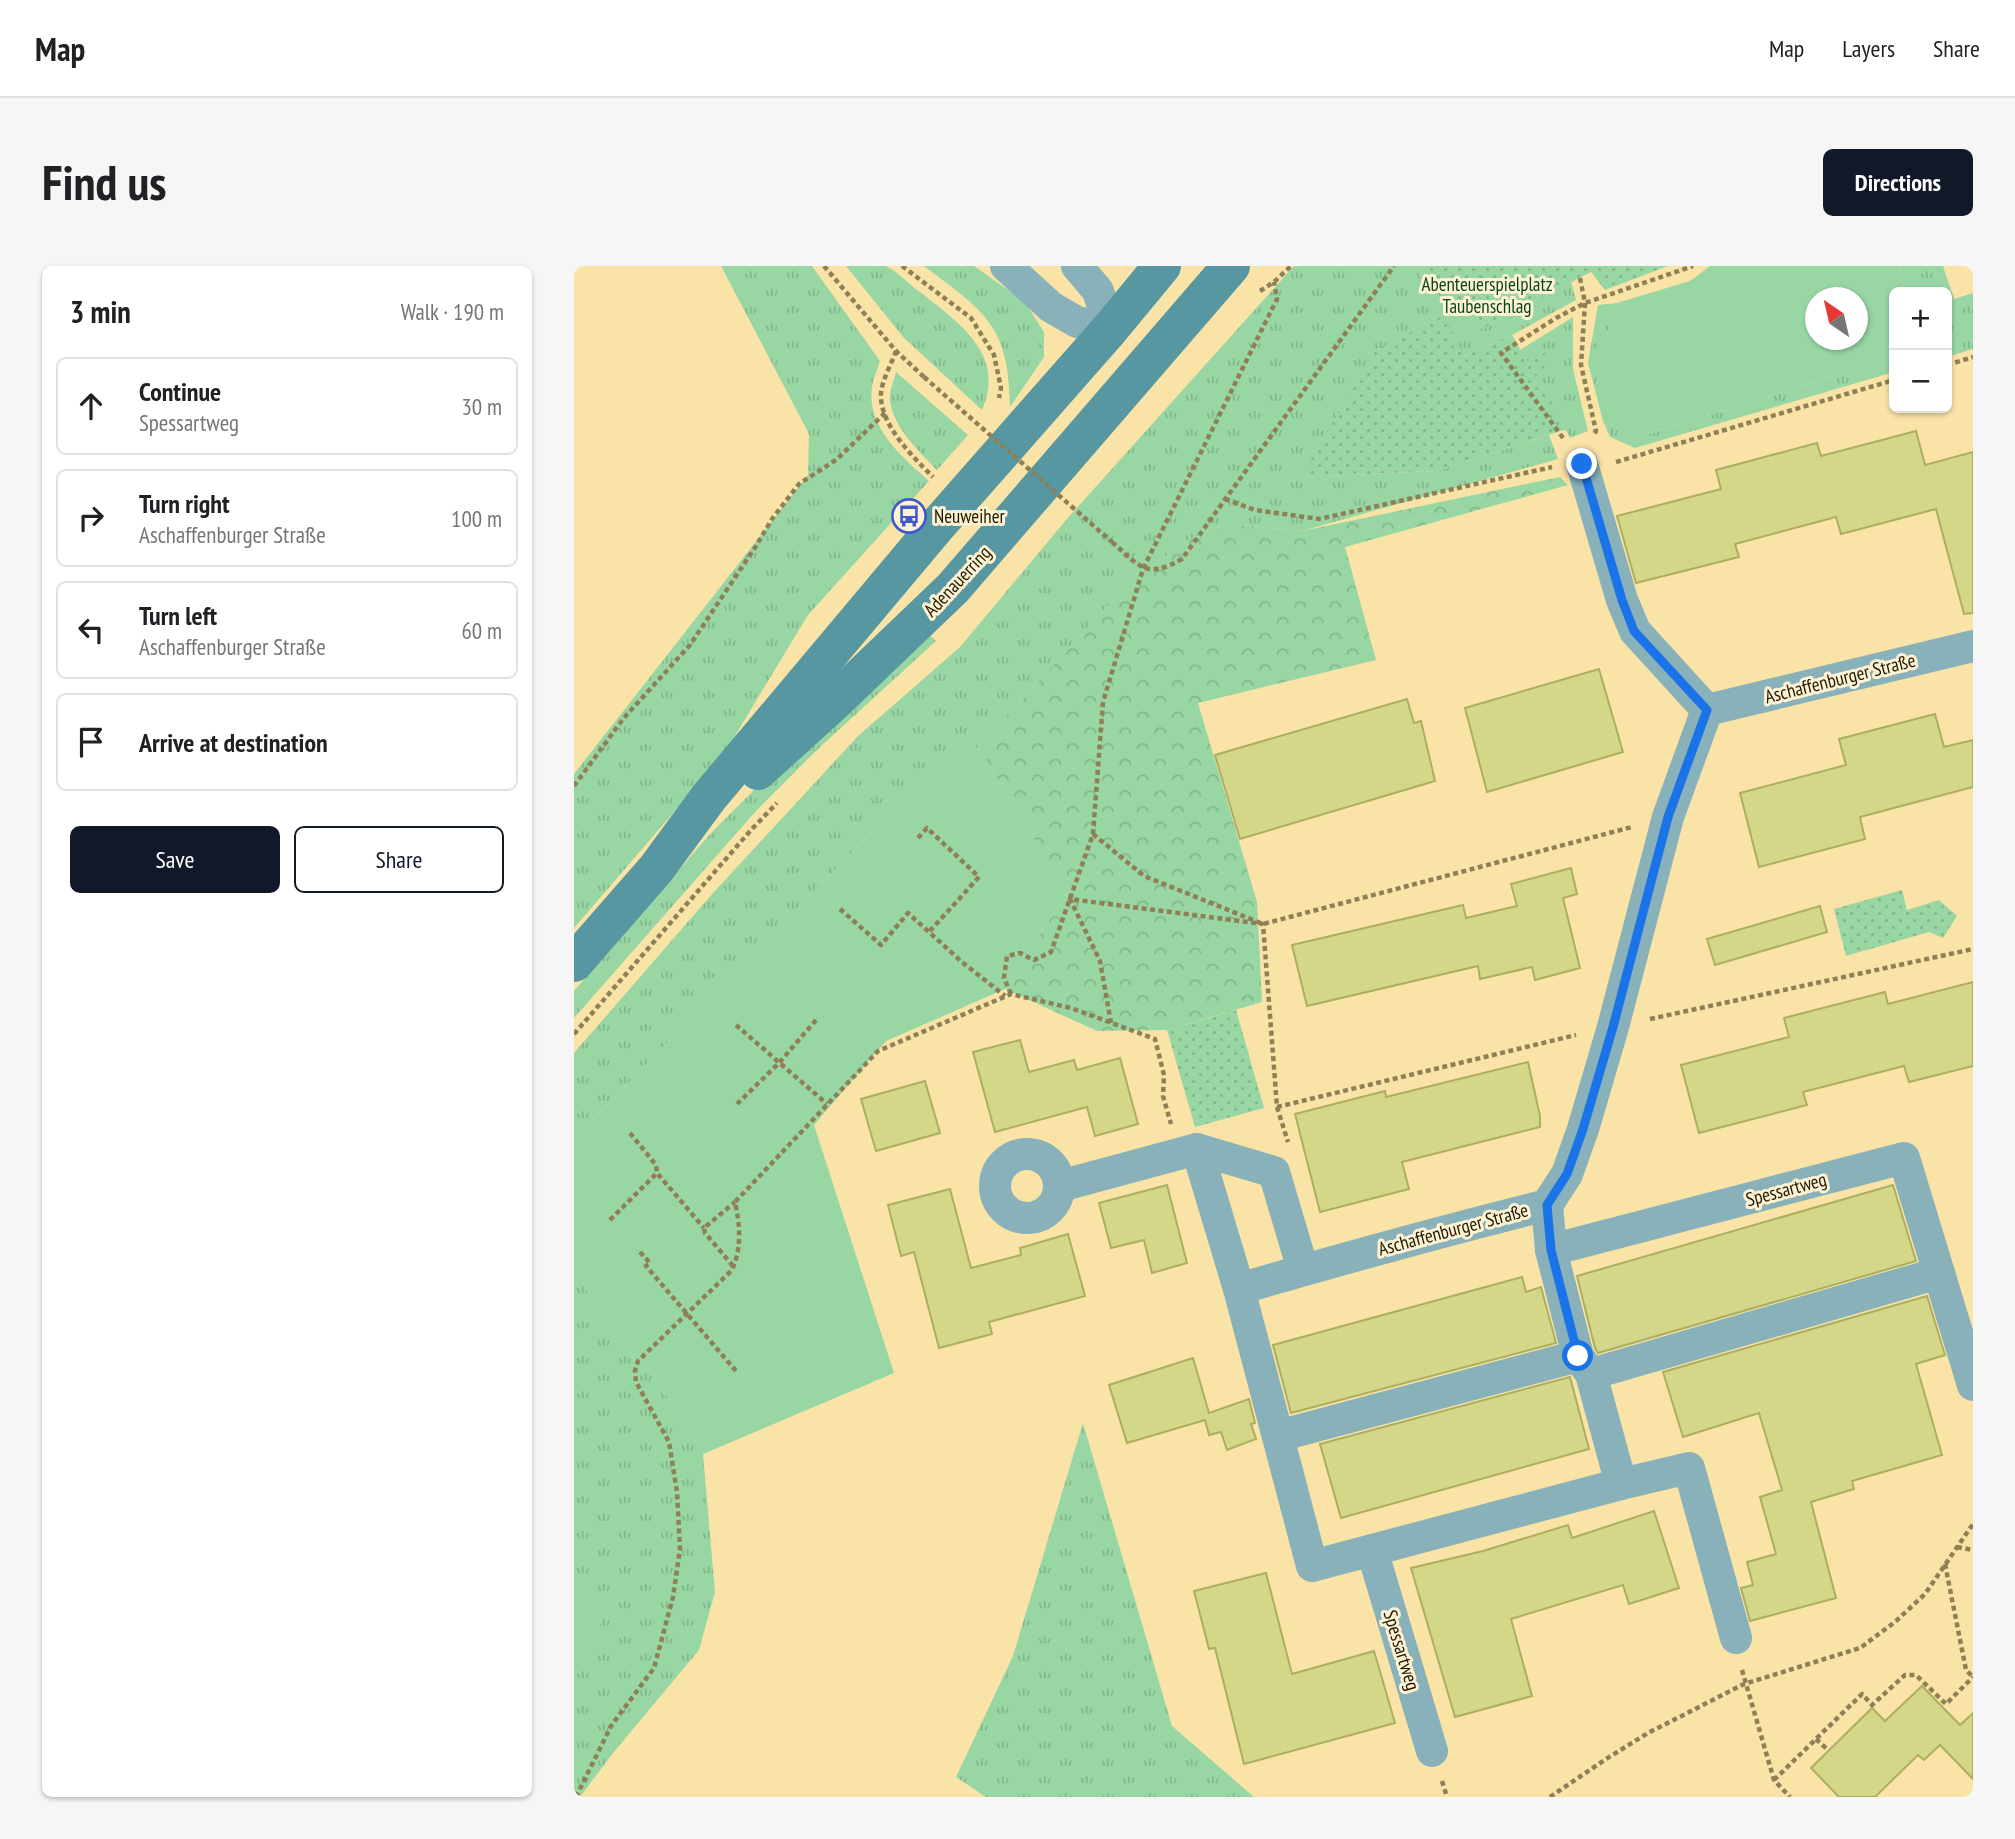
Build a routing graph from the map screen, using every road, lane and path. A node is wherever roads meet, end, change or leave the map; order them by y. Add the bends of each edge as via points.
1 (824, 266) edge
2 (902, 266) edge
3 (1006, 266) edge
4 (1077, 266) edge
5 (1162, 266) edge
6 (1231, 266) edge
7 (1394, 266) edge
8 (1693, 266) edge
9 (1580, 278) dead end
10 (1274, 282) dead end
11 (1586, 303) junction
12 (1110, 329) junction
13 (896, 351) junction
14 (1973, 357) edge
15 (1952, 363) edge
16 (1148, 364) junction
17 (1889, 381) edge
18 (997, 407) dead end
19 (885, 413) junction
20 (1582, 464) junction
21 (939, 482) dead end
22 (1225, 499) junction
23 (1143, 569) junction
24 (1973, 646) edge
25 (1707, 710) junction
26 (574, 786) edge
27 (1668, 817) junction
28 (1093, 834) junction
29 (918, 838) dead end
30 (656, 869) junction
31 (1070, 899) junction
32 (841, 909) dead end
33 (1263, 924) junction
34 (929, 932) junction
35 (574, 963) edge
36 (1008, 995) junction
37 (816, 1020) dead end
38 (1111, 1023) junction
39 (736, 1025) dead end
40 (779, 1063) junction
41 (737, 1104) dead end
42 (827, 1104) junction
43 (630, 1133) dead end
44 (1188, 1152) junction
45 (1292, 1155) dead end
46 (657, 1173) junction
47 (1060, 1186) dead end
48 (735, 1202) junction
49 (1547, 1205) junction
50 (610, 1220) dead end
51 (704, 1228) junction
52 (1551, 1250) junction
53 (640, 1252) dead end
54 (733, 1267) junction
55 (1303, 1270) junction
56 (1940, 1273) junction
57 (1239, 1289) junction
58 (687, 1314) junction
59 (1585, 1365) junction
60 (736, 1371) dead end
61 (1973, 1385) edge
62 (1278, 1436) junction
63 (1621, 1484) junction
64 (1973, 1524) edge
65 (1956, 1547) junction
66 (1372, 1550) junction
67 (1973, 1550) edge
68 (1945, 1563) junction
69 (1736, 1638) joint
70 (1973, 1677) edge
71 (1744, 1684) junction
72 (1816, 1739) junction
73 (1828, 1750) dead end
74 (1432, 1751) dead end
75 (1774, 1780) junction
76 (576, 1797) edge
77 (1550, 1797) edge
78 (1790, 1797) edge

1 - 13 path
2 - 18 path via 971,318 994,355 1001,388
3 - 12 street via 1051,307 1077,322
4 - 12 street via 1098,292
5 - 12 main road, Adenauerring
6 - 16 main road, Adenauerring
7 - 22 path
8 - 11 path
9 - 11 path
10 - 23 path via 1277,299
11 - 20 path via 1581,365 1596,431
11 - 20 path via 1501,354
12 - 16 main road
12 - 30 main road, Adenauerring via 935,528 709,797
13 - 19 path via 881,393
13 - 23 path, bridge
14 - 15 path
16 - 30 main road, Adenauerring via 953,589
17 - 20 path via 1606,465
19 - 21 path via 898,438
19 - 26 path via 836,460 799,484 690,645 624,719
20 - 22 path via 1319,519 1255,510
20 - 25 street via 1634,631
22 - 23 path via 1182,559 1163,570
23 - 28 path via 1103,702
24 - 25 street, Aschaffenburger Straße
25 - 27 street, Aschaffenburger Straße
27 - 33 path
27 - 49 street, Aschaffenburger Straße via 1583,1129 1567,1174
28 - 31 path
28 - 33 path via 1144,876
29 - 34 path via 927,828 979,877
30 - 35 main road, Adenauerring
31 - 33 path
31 - 36 path via 1051,952 1034,960 1020,953 1007,956 1004,978
31 - 38 path via 1100,961
32 - 34 path via 881,945 908,913
33 - 45 path via 1278,1107
34 - 36 path
36 - 38 path via 1071,1008
36 - 42 path via 878,1051
37 - 40 path
38 - 44 path via 1155,1039 1164,1096
39 - 40 path
40 - 41 path
40 - 42 path
42 - 48 path
43 - 46 path via 656,1165
44 - 47 street
44 - 55 street via 1274,1172
44 - 57 street
46 - 50 path
46 - 51 path
48 - 51 path
48 - 54 path via 739,1251
49 - 52 street
49 - 55 street, Aschaffenburger Straße
51 - 54 path
52 - 56 street, Spessartweg via 1905,1158
52 - 59 street
53 - 58 path via 650,1263 646,1266
54 - 58 path
55 - 57 street, Aschaffenburger Straße
56 - 59 street
56 - 61 street, Spessartweg
57 - 62 street
58 - 60 path
58 - 76 path via 638,1361 635,1371 636,1382 669,1442 680,1549 673,1597 654,1668 611,1726
59 - 62 street
59 - 63 street
62 - 66 street via 1312,1566
63 - 66 street
63 - 69 street via 1689,1468
64 - 65 path
65 - 67 path
65 - 68 path
66 - 74 street, Spessartweg
68 - 70 path via 1966,1670
68 - 71 path via 1925,1594 1860,1648
69 - 71 path
70 - 72 path via 1946,1704 1916,1675 1905,1675 1872,1704 1861,1694
71 - 75 path
71 - 77 path via 1648,1733
72 - 73 path
72 - 75 path
75 - 78 path

